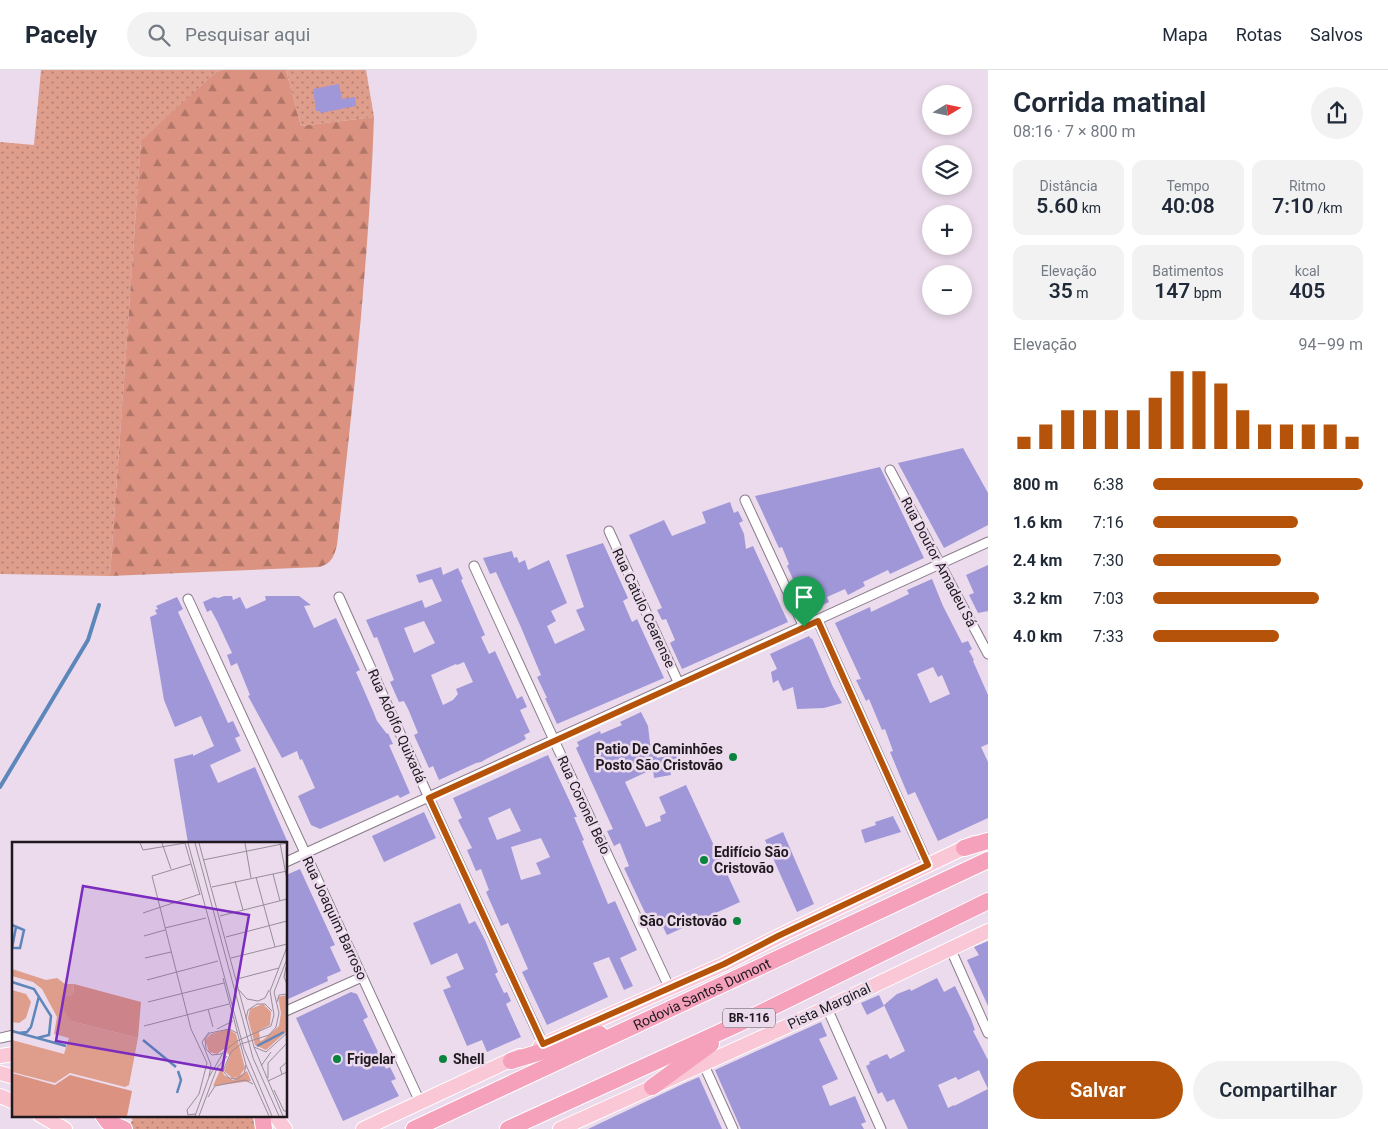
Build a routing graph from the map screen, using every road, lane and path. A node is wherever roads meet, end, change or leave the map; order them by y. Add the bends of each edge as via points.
1 (890, 470) dead end
2 (745, 500) dead end
3 (608, 531) dead end
4 (988, 542) edge
5 (940, 563) junction
6 (474, 566) dead end
7 (339, 597) dead end
8 (188, 599) dead end
9 (818, 621) junction
10 (804, 627) junction
11 (988, 654) edge
12 (679, 684) junction
13 (554, 741) junction
14 (429, 798) junction
15 (988, 836) edge
16 (988, 841) edge
17 (964, 848) junction
18 (306, 854) junction
19 (988, 860) edge
20 (288, 861) edge
21 (928, 865) junction
22 (988, 901) edge
23 (988, 931) edge
24 (951, 950) junction
25 (362, 977) junction
26 (670, 989) junction
27 (827, 1008) junction
28 (288, 1010) edge
29 (653, 1018) junction
30 (738, 1024) junction
31 (988, 1033) edge
32 (543, 1044) junction
33 (511, 1060) junction
34 (703, 1063) junction
35 (652, 1087) junction
36 (0, 1096) edge
37 (12, 1101) edge
38 (420, 1102) junction
39 (42, 1116) edge
40 (262, 1116) edge
41 (276, 1116) edge
42 (103, 1117) edge
43 (580, 1125) edge
44 (65, 1129) edge
45 (124, 1129) edge
46 (264, 1129) edge
47 (285, 1129) edge
48 (363, 1129) edge
49 (414, 1129) edge
50 (508, 1129) edge
51 (560, 1129) edge
52 (733, 1129) edge
53 (881, 1129) edge

1 - 5 street, Rua Doutor Amadeu Sá
2 - 10 street
3 - 12 street, Rua Catulo Cearense
4 - 5 street
5 - 9 street
5 - 11 street, Rua Doutor Amadeu Sá
6 - 13 street, Rua Coronel Belo
7 - 14 street, Rua Adolfo Quixadá
8 - 18 street, Rua Joaquim Barroso
9 - 10 street
9 - 21 street
10 - 12 street
12 - 13 street
13 - 14 street
13 - 26 street, Rua Coronel Belo
14 - 18 street
14 - 32 street, Rua Adolfo Quixadá
15 - 17 main road
16 - 17 highway
17 - 21 main road
18 - 20 street
18 - 25 street, Rua Joaquim Barroso
19 - 29 highway, Rodovia Santos Dumont
21 - 26 main road
22 - 30 highway, BR-116
23 - 24 main road, Pista Marginal / BR-116
24 - 27 main road, Pista Marginal / BR-116
24 - 31 street
25 - 28 street
25 - 38 street, Rua Joaquim Barroso
26 - 32 main road
27 - 34 main road, Pista Marginal / BR-116
27 - 53 street
29 - 33 highway
29 - 49 highway, Rodovia Santos Dumont
30 - 35 highway
30 - 50 highway, BR-116
32 - 33 main road
33 - 38 main road
34 - 35 main road, Pista Marginal / BR-116
34 - 52 street
35 - 43 main road, Pista Marginal / BR-116
36 - 37 main road
38 - 48 main road
39 - 44 main road
40 - 46 highway
41 - 47 main road
42 - 45 highway
43 - 51 main road, Pista Marginal / BR-116

